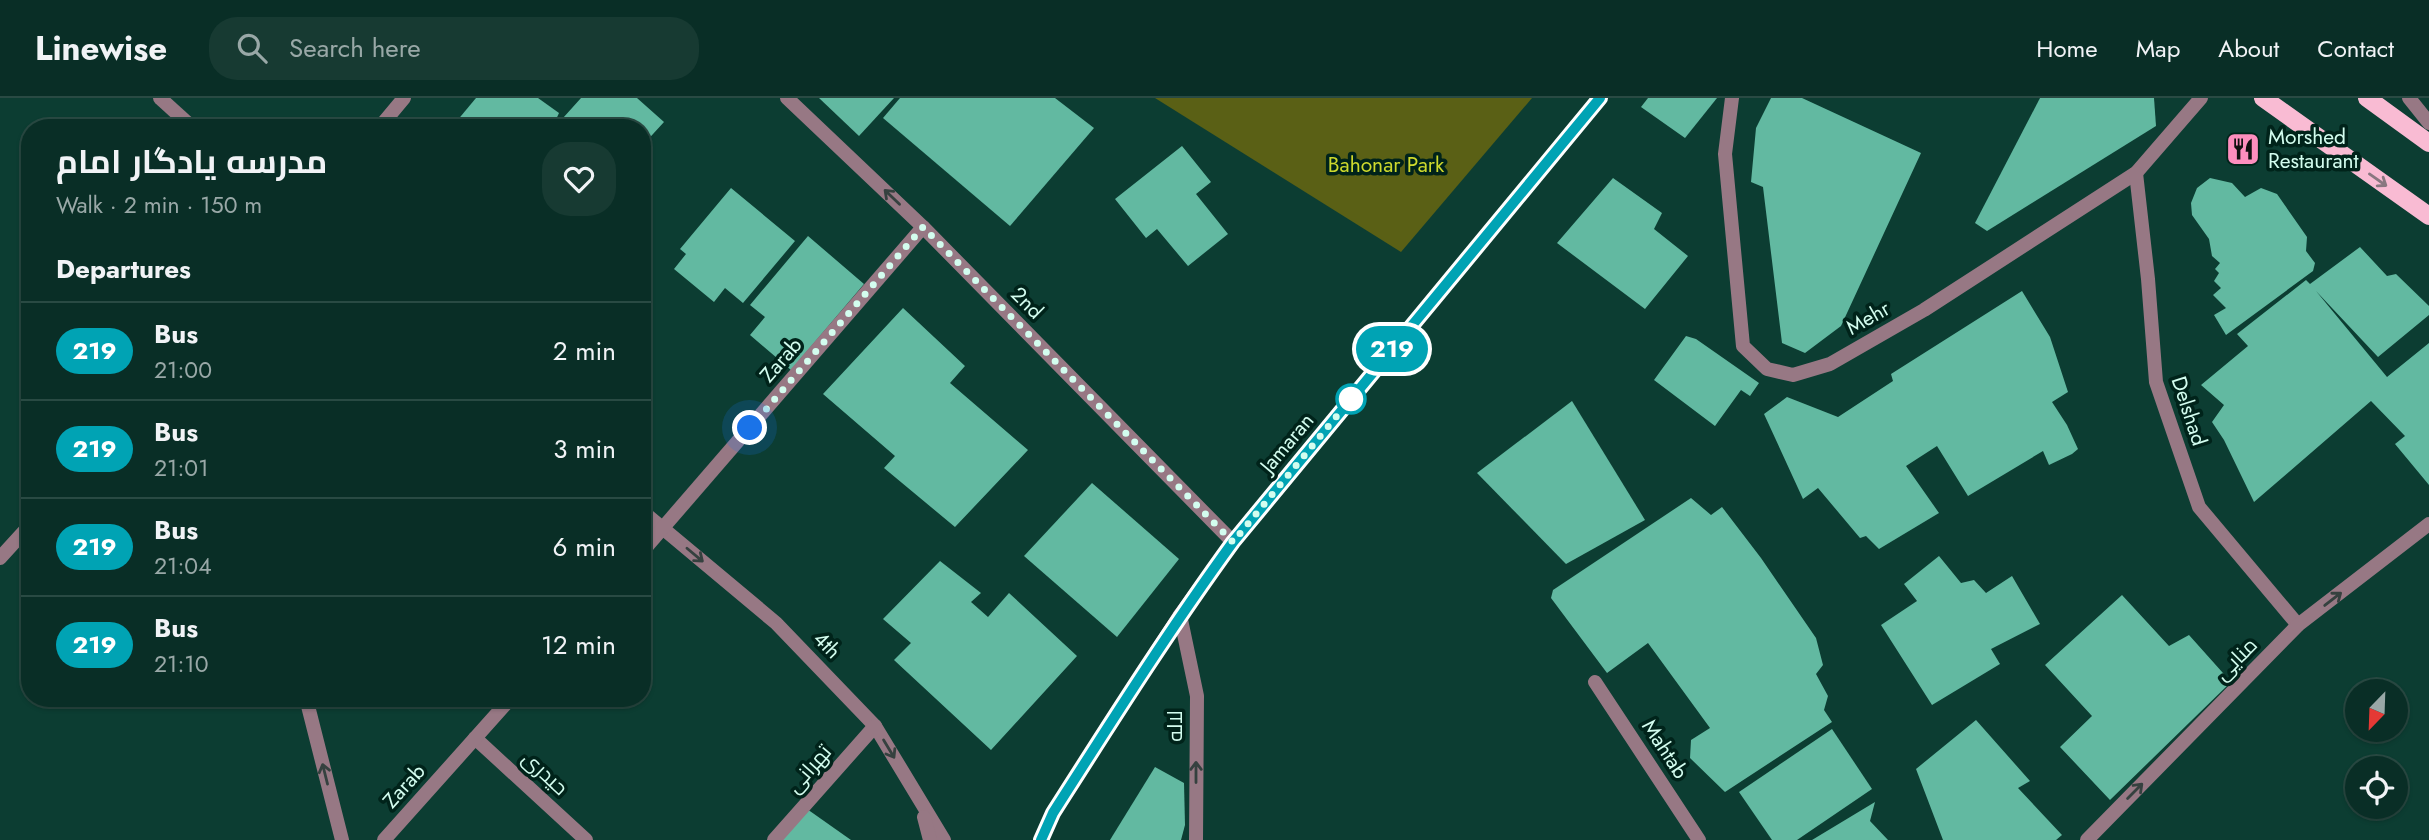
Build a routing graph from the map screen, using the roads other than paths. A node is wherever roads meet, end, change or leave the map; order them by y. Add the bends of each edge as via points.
1 (160, 98) edge
2 (404, 98) edge
3 (787, 98) edge
4 (1600, 98) edge
5 (1732, 98) edge
6 (2201, 98) edge
7 (2263, 98) edge
8 (2367, 98) edge
9 (2409, 98) edge
10 (182, 119) edge
11 (386, 119) edge
12 (2429, 123) edge
13 (2429, 143) edge
14 (2136, 173) junction
15 (2429, 216) edge
16 (923, 227) junction
17 (651, 519) edge
18 (2429, 524) edge
19 (663, 529) junction
20 (21, 535) edge
21 (651, 542) edge
22 (1233, 542) junction
23 (0, 558) edge
24 (1180, 615) junction
25 (2298, 625) junction
26 (1595, 682) dead end
27 (308, 707) edge
28 (503, 707) edge
29 (875, 726) junction
30 (475, 738) junction
31 (921, 802) junction
32 (342, 840) edge
33 (384, 840) edge
34 (586, 840) edge
35 (774, 840) edge
36 (930, 840) edge
37 (944, 840) edge
38 (1041, 840) edge
39 (1196, 840) edge
40 (1699, 840) edge
41 (2087, 840) edge

1 - 10 street
2 - 11 street
16 -> 3 street, 2nd
4 - 22 main road, Jamaran
5 - 14 street, Mehr via 1725,154 1743,346 1767,369 1793,374 1830,364 1924,310
6 - 14 street, Mehr
7 -> 15 main road
8 - 13 main road
9 - 12 street
14 - 25 street, Delshad via 2156,382 2199,506
16 - 19 street, Zarab
16 - 22 street, 2nd
17 - 19 street, 4th
25 -> 18 street, منایی
19 - 21 street, Zarab
19 -> 29 street, 4th via 776,623
20 - 23 street
22 - 24 main road, Jamaran
24 - 38 main road, Jamaran via 1053,813
39 -> 24 street, لاله via 1197,696
41 -> 25 street, منایی
26 - 40 street, Mahtab
32 -> 27 street
28 - 30 street, Zarab
29 -> 31 street, 4th
29 - 35 street, تهرانی
30 - 33 street, Zarab
30 - 34 street, حیدری
31 - 36 street
31 - 37 street, 4th

